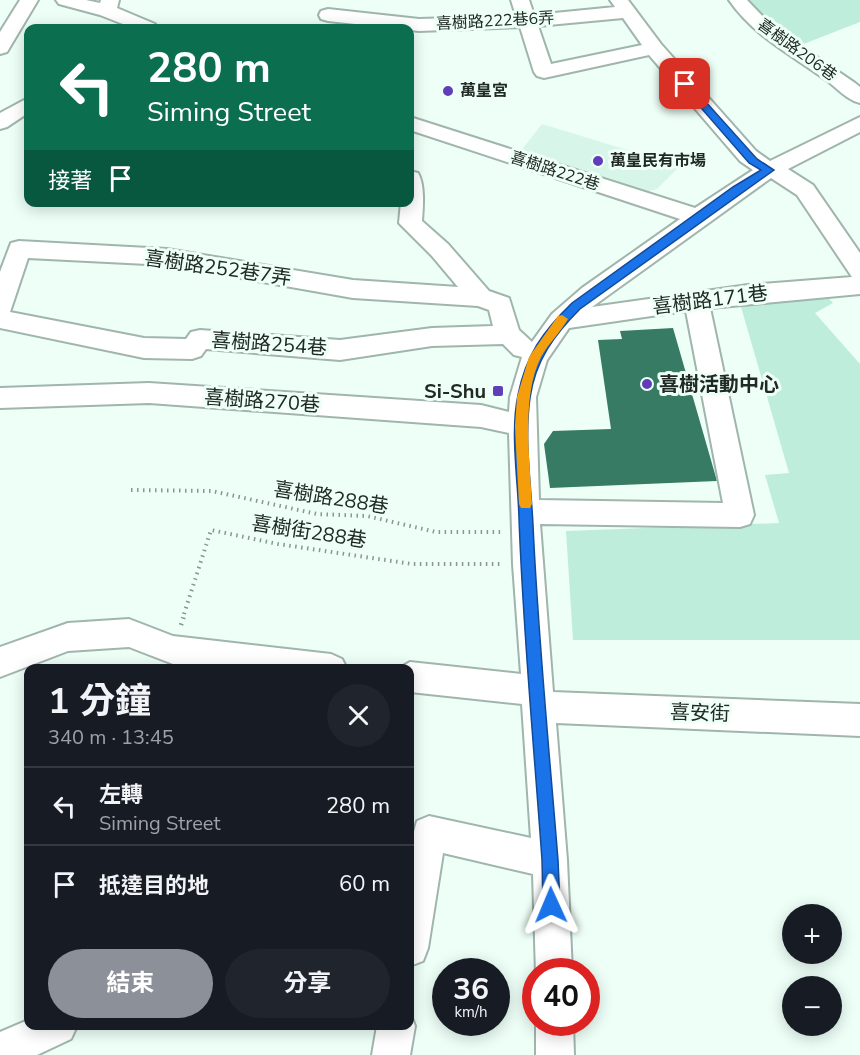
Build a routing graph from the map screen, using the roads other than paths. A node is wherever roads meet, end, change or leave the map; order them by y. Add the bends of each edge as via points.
1 (28, 0) edge
2 (65, 0) edge
3 (520, 0) edge
4 (738, 0) edge
5 (108, 6) edge
6 (623, 6) edge
7 (326, 15) edge
8 (527, 21) junction
9 (121, 24) edge
10 (402, 24) edge
11 (414, 25) edge
12 (0, 48) edge
13 (654, 48) junction
14 (860, 97) edge
15 (24, 107) edge
16 (0, 122) edge
17 (414, 124) edge
18 (860, 124) edge
19 (769, 170) junction
20 (412, 207) edge
21 (700, 218) junction
22 (860, 271) edge
23 (860, 285) edge
24 (480, 297) junction
25 (696, 301) junction
26 (0, 309) edge
27 (0, 320) edge
28 (561, 320) junction
29 (508, 335) junction
30 (535, 357) junction
31 (0, 398) edge
32 (522, 426) junction
33 (526, 521) junction
34 (0, 662) edge
35 (277, 664) edge
36 (414, 678) edge
37 (538, 699) junction
38 (860, 720) edge
39 (550, 860) junction
40 (414, 924) edge
41 (553, 958) edge
42 (49, 1030) edge
43 (395, 1030) edge
44 (554, 1036) edge
45 (0, 1052) edge
46 (392, 1055) edge
47 (555, 1055) edge

1 - 12 street
2 - 5 street
3 - 8 street
4 - 14 street, 喜樹路206巷 via 775,39
5 - 9 street
6 - 8 street, 喜樹路222巷6弄
6 - 13 street
7 - 10 street, 喜樹路222巷6弄
8 - 11 street, 喜樹路222巷6弄
8 - 13 street via 544,72
13 - 19 street via 748,156
15 - 16 street
17 - 21 street, 喜樹路222巷
18 - 19 street
19 - 21 street
19 - 22 street via 804,190
20 - 24 street via 410,224 440,250
21 - 28 street via 591,294
23 - 25 street, 喜樹路171巷
24 - 26 street, 喜樹路252巷7弄 via 353,289 167,257 18,249
24 - 29 street via 500,304
25 - 28 street, 喜樹路171巷
25 - 33 street via 740,515
27 - 29 street, 喜樹路254巷 via 144,348 192,349 200,339 340,350 432,337
28 - 30 street
29 - 30 street
30 - 32 street via 524,397
31 - 32 street, 喜樹路270巷 via 149,393 480,416
32 - 33 street
33 - 37 street
34 - 35 street via 69,637 129,633 173,650
36 - 37 street, 喜安街
37 - 38 street, 喜安街
37 - 39 street
39 - 40 street via 429,833
39 - 41 street
42 - 45 street
43 - 46 street
44 - 47 street

